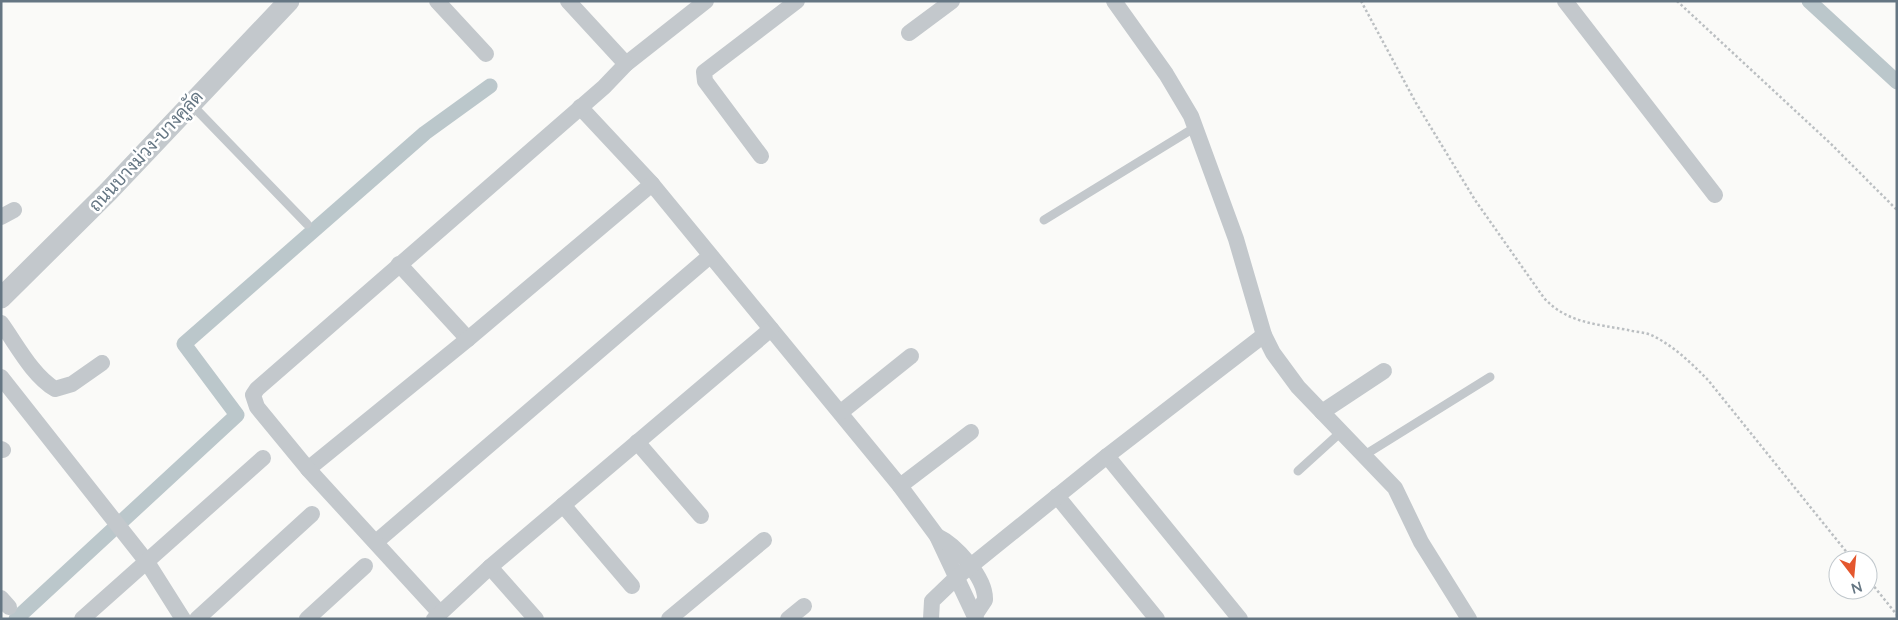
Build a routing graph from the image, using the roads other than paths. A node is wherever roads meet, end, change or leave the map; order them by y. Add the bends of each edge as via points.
1 (289, 1) edge
2 (437, 1) edge
3 (568, 1) edge
4 (706, 1) edge
5 (797, 1) edge
6 (952, 1) edge
7 (1114, 1) edge
8 (1565, 1) edge
9 (909, 33) dead end
10 (486, 54) dead end
11 (626, 64) junction
12 (190, 103) junction
13 (580, 107) junction
14 (1194, 128) junction
15 (761, 156) dead end
16 (652, 184) junction
17 (1714, 195) dead end
18 (1044, 220) dead end
19 (307, 224) dead end
20 (710, 256) junction
21 (399, 264) junction
22 (1, 298) edge
23 (1, 323) edge
24 (771, 329) junction
25 (1264, 335) junction
26 (468, 339) junction
27 (911, 356) dead end
28 (102, 363) dead end
29 (1384, 371) dead end
30 (1, 377) edge
31 (1490, 377) dead end
32 (841, 412) junction
33 (1322, 412) junction
34 (971, 432) dead end
35 (1341, 432) junction
36 (637, 442) junction
37 (1107, 456) junction
38 (1363, 456) junction
39 (263, 458) dead end
40 (308, 469) junction
41 (1298, 471) dead end
42 (900, 486) junction
43 (1395, 488) junction
44 (1057, 496) junction
45 (564, 505) junction
46 (312, 514) dead end
47 (701, 516) dead end
48 (937, 536) junction
49 (764, 540) dead end
50 (376, 542) junction
51 (147, 562) junction
52 (366, 566) dead end
53 (490, 566) junction
54 (970, 566) junction
55 (957, 576) junction
56 (632, 586) dead end
57 (804, 606) dead end
58 (436, 616) edge
59 (975, 617) edge
60 (82, 619) edge
61 (183, 619) edge
62 (198, 619) edge
63 (308, 619) edge
64 (536, 619) edge
65 (669, 619) edge
66 (788, 619) edge
67 (930, 619) edge
68 (1157, 619) edge
69 (1240, 619) edge
70 (1469, 619) edge
71 (1478, 619) edge

1 - 12 street, ถนนบางม่วง-บางคูลัด
2 - 10 street
3 - 11 street
4 - 11 street
5 - 15 street via 704,72 705,81
6 - 9 street
7 - 14 street via 1166,74
8 - 17 street
11 - 13 street
12 - 19 lane
12 - 22 street, ถนนบางม่วง-บางคูลัด via 108,192
13 - 16 street
13 - 21 street
14 - 18 lane
14 - 25 street via 1236,239
16 - 20 street
16 - 26 street
20 - 24 street
20 - 50 street
21 - 26 street
21 - 40 street via 254,392 257,407
23 - 28 street via 28,362 55,390 72,384
24 - 32 street
24 - 36 street
25 - 33 street via 1282,367
25 - 37 street
26 - 40 street
27 - 32 street
29 - 33 street
30 - 51 street
31 - 38 lane
32 - 42 street
33 - 35 street
34 - 42 street
35 - 38 street
35 - 41 lane
36 - 45 street
36 - 47 street
37 - 44 street
37 - 69 street
38 - 43 street
39 - 51 street
40 - 50 street
42 - 48 street
43 - 70 street via 1421,542
43 - 71 street via 1416,510 1429,541
44 - 54 street
44 - 68 street
45 - 53 street
45 - 56 street
46 - 62 street
48 - 54 street via 956,548
48 - 55 street
49 - 65 street
50 - 58 street
51 - 60 street
51 - 61 street
52 - 63 street
53 - 58 street
53 - 64 street
54 - 55 street
54 - 59 street via 986,594
55 - 59 street
55 - 67 street via 932,601
57 - 66 street

